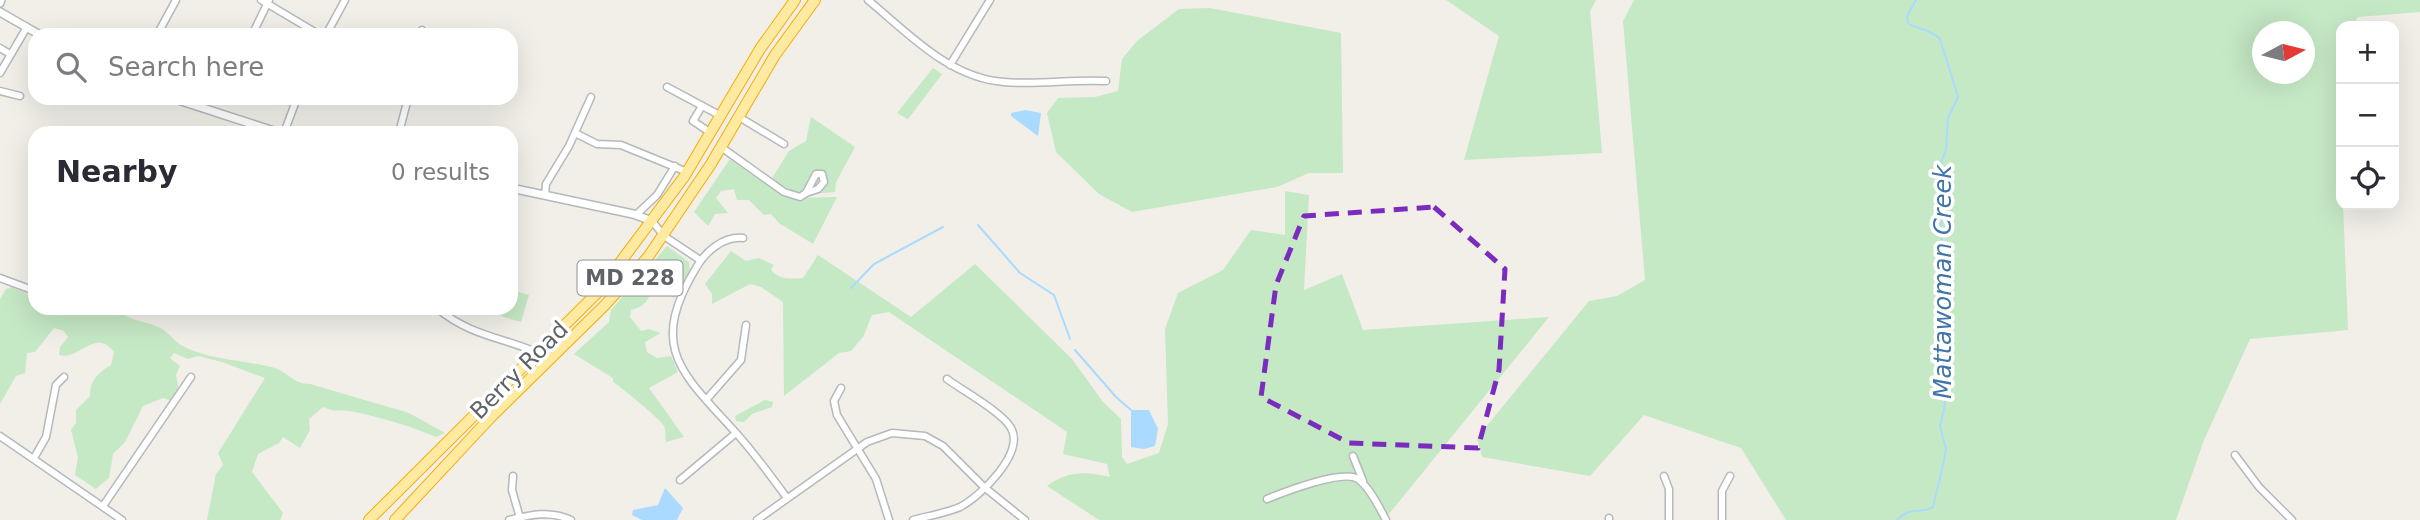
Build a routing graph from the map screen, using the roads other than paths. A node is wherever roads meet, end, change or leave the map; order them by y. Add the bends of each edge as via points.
1 (176, 0) edge
2 (345, 0) edge
3 (794, 0) edge
4 (815, 0) edge
5 (990, 0) edge
6 (265, 1) edge
7 (870, 1) edge
8 (0, 12) edge
9 (27, 27) joint
10 (161, 28) edge
11 (255, 28) edge
12 (309, 28) edge
13 (331, 28) edge
14 (0, 48) edge
15 (10, 54) junction
16 (950, 65) junction
17 (0, 73) edge
18 (1106, 81) dead end
19 (667, 87) dead end
20 (0, 91) edge
21 (20, 96) dead end
22 (591, 97) dead end
23 (194, 105) edge
24 (295, 105) edge
25 (406, 105) edge
26 (702, 106) junction
27 (721, 116) junction
28 (739, 117) junction
29 (262, 126) edge
30 (287, 126) edge
31 (401, 126) edge
32 (575, 133) junction
33 (712, 133) junction
34 (784, 144) dead end
35 (721, 147) junction
36 (675, 166) junction
37 (687, 172) junction
38 (518, 189) edge
39 (806, 193) dead end
40 (545, 195) junction
41 (636, 215) junction
42 (652, 221) junction
43 (664, 236) junction
44 (743, 238) dead end
45 (700, 260) junction
46 (0, 278) edge
47 (28, 288) edge
48 (446, 315) edge
49 (746, 325) dead end
50 (537, 352) junction
51 (552, 359) junction
52 (64, 377) dead end
53 (191, 377) dead end
54 (947, 379) dead end
55 (841, 388) dead end
56 (706, 400) junction
57 (736, 433) junction
58 (0, 436) edge
59 (860, 448) junction
60 (2235, 455) dead end
61 (1353, 456) dead end
62 (34, 458) junction
63 (513, 476) dead end
64 (1664, 476) dead end
65 (1730, 476) dead end
66 (680, 480) dead end
67 (1365, 486) junction
68 (984, 487) junction
69 (787, 498) junction
70 (1267, 499) dead end
71 (103, 506) junction
72 (397, 519) edge
73 (520, 519) edge
74 (122, 520) edge
75 (369, 520) edge
76 (509, 520) edge
77 (570, 520) edge
78 (757, 520) edge
79 (890, 520) edge
80 (914, 520) edge
81 (1025, 520) edge
82 (1386, 520) edge
83 (1669, 520) edge
84 (1722, 520) edge
85 (2292, 520) edge

1 - 10 street
2 - 13 street
3 - 27 highway, Berry Road / MD 228
4 - 28 highway, Berry Road / MD 228 via 775,55
5 - 16 street
6 - 11 street
6 - 12 street
7 - 16 street
8 - 9 street
9 - 15 street
14 - 15 street
15 - 17 street
16 - 18 street via 1004,82
19 - 26 street
20 - 21 street
22 - 32 street
23 - 29 street
24 - 30 street
25 - 31 street
26 - 27 street
26 - 33 street via 693,121
27 - 33 highway, Berry Road / MD 228
28 - 34 street
28 - 35 highway, Berry Road / MD 228
32 - 36 street via 597,144 621,145
32 - 40 street via 546,184
33 - 37 highway, Berry Road / MD 228
35 - 39 street via 784,192 800,197
35 - 43 highway, Berry Road / MD 228
36 - 37 street
36 - 41 street via 657,195
37 - 42 highway, Berry Road / MD 228
38 - 40 street
40 - 41 street
41 - 42 street
42 - 43 street
42 - 50 highway, Berry Road / MD 228 via 596,295
43 - 45 street
43 - 51 highway, Berry Road / MD 228 via 606,305
44 - 45 street via 729,239
45 - 56 street via 677,302 672,336 683,372
46 - 47 street
48 - 50 street via 464,329
49 - 56 street via 741,360
50 - 51 street
50 - 75 highway, Berry Road / MD 228
51 - 72 highway, Berry Road / MD 228
52 - 62 street via 56,385 46,437
53 - 71 street
54 - 68 street via 1012,429 1012,456
55 - 59 street via 834,401 837,415
56 - 57 street
57 - 66 street
57 - 69 street
58 - 62 street
59 - 68 street via 892,433 925,436 943,446
59 - 69 street
59 - 79 street
60 - 85 street
61 - 67 street
62 - 71 street
63 - 73 street
64 - 83 street via 1669,489
65 - 84 street via 1722,491
67 - 70 street via 1353,477 1335,477
67 - 82 street
68 - 80 street via 958,508
68 - 81 street
69 - 78 street
71 - 74 street
73 - 76 street
73 - 77 street via 558,514

